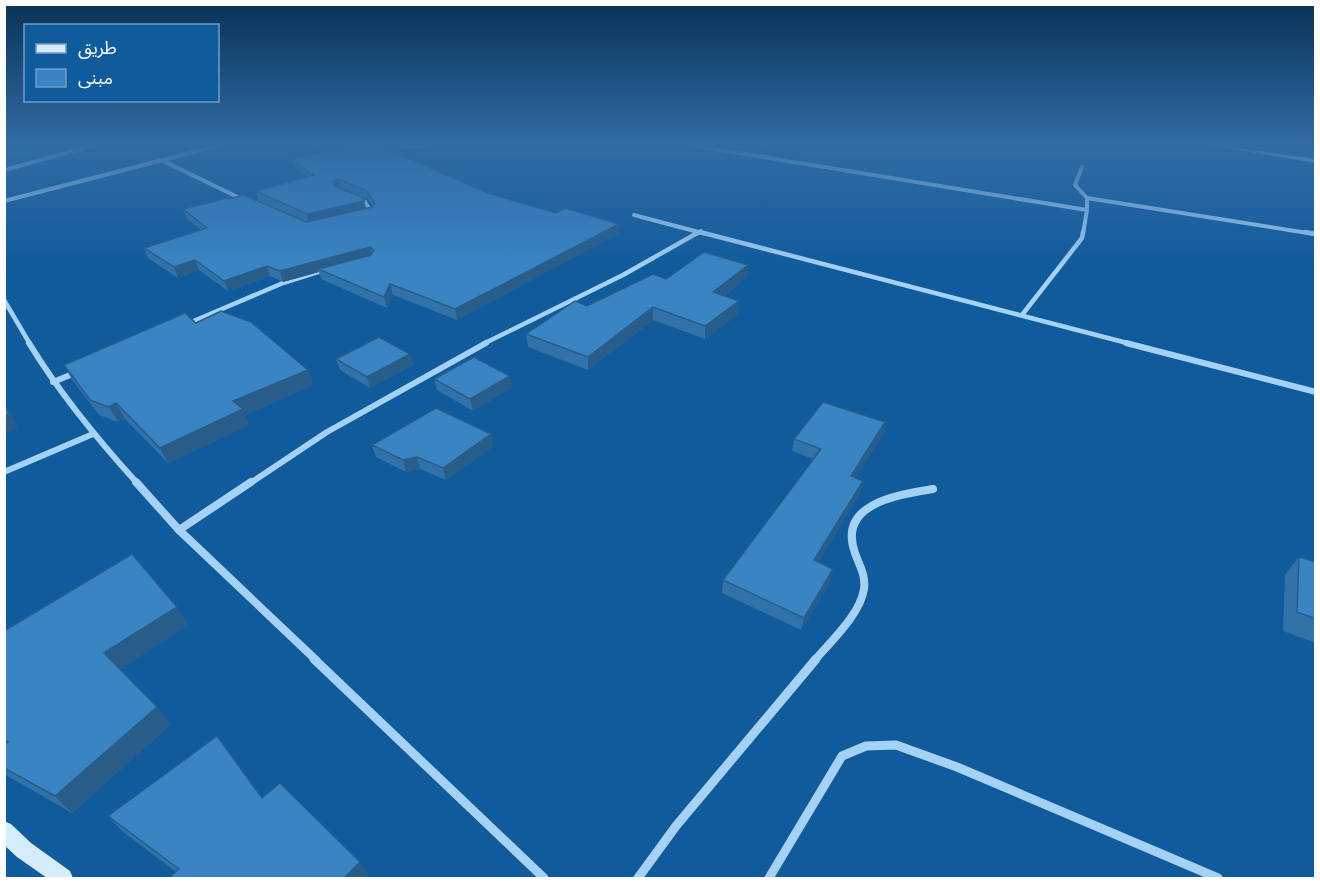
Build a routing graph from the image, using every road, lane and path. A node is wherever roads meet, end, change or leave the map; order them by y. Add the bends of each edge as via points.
1 (57, 187) edge
2 (217, 187) edge
3 (948, 187) edge
4 (1077, 187) edge
5 (348, 195) edge
6 (1087, 198) junction
7 (4, 201) edge
8 (246, 201) edge
9 (1087, 210) junction
10 (634, 214) dead end
11 (363, 215) edge
12 (701, 230) junction
13 (1316, 234) edge
14 (329, 269) edge
15 (4, 300) edge
16 (1022, 315) junction
17 (184, 326) edge
18 (86, 368) edge
19 (53, 382) junction
20 (1316, 392) edge
21 (93, 434) junction
22 (4, 472) edge
23 (933, 489) dead end
24 (179, 530) junction
25 (4, 831) edge
26 (63, 879) edge
27 (544, 879) edge
28 (638, 879) edge
29 (769, 879) edge
30 (1218, 879) edge

1 - 7 street
2 - 8 street
3 - 9 street
4 - 6 street
5 - 11 street via 364,202 373,213
6 - 9 street
6 - 13 street
9 - 16 street via 1082,238
10 - 12 street
12 - 16 street
12 - 24 street via 623,275 457,357 327,432
14 - 17 street
15 - 19 street
16 - 20 street
18 - 19 street
19 - 21 street
21 - 22 street
21 - 24 street
23 - 28 street via 874,502 859,515 852,530 854,551 864,570 864,593 841,629 676,826
24 - 27 street
25 - 26 street
29 - 30 street via 842,756 881,744 896,745 957,767

